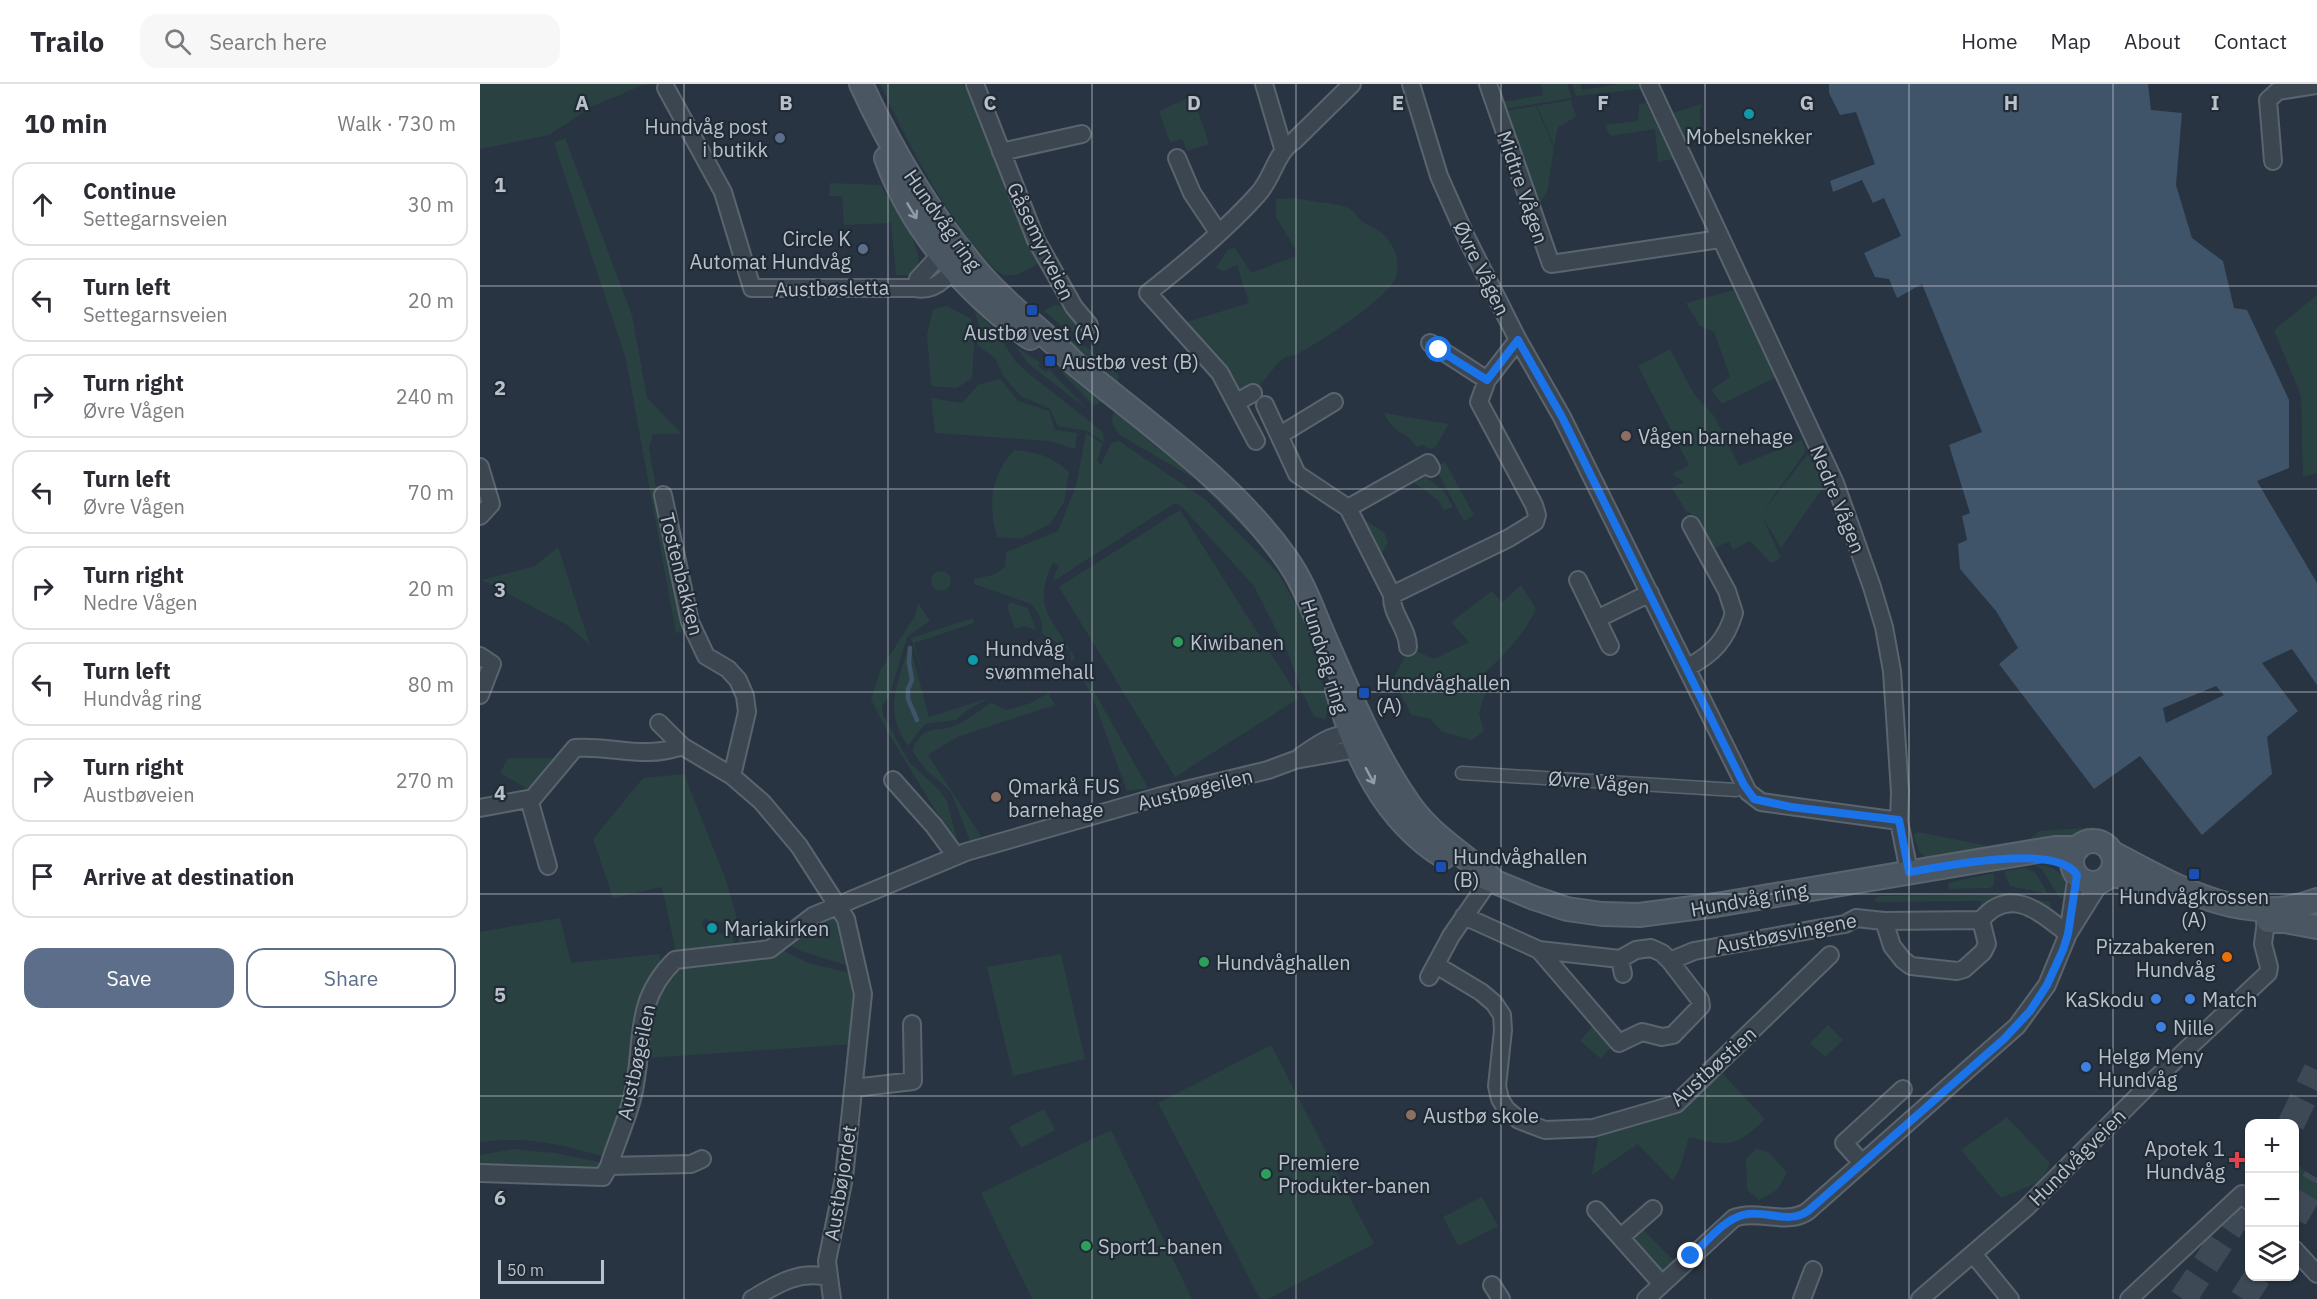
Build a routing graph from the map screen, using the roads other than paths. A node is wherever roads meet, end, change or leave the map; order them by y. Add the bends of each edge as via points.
1 (861, 84) edge
2 (975, 84) edge
3 (1264, 84) edge
4 (1352, 84) edge
5 (1411, 84) edge
6 (1488, 84) edge
7 (1649, 84) edge
8 (2317, 85) edge
9 (666, 88) dead end
10 (1082, 134) dead end
11 (1283, 148) junction
12 (1001, 152) junction
13 (1177, 158) dead end
14 (2273, 161) dead end
15 (1218, 232) junction
16 (1720, 239) junction
17 (952, 259) junction
18 (1089, 325) dead end
19 (1518, 340) junction
20 (1430, 343) dead end
21 (1487, 380) junction
22 (1253, 393) dead end
23 (1236, 402) junction
24 (1335, 402) dead end
25 (1265, 405) dead end
26 (1280, 435) junction
27 (1256, 441) dead end
28 (480, 467) edge
29 (1431, 468) dead end
30 (663, 495) dead end
31 (1348, 508) junction
32 (480, 516) edge
33 (1690, 525) dead end
34 (1578, 580) dead end
35 (1650, 593) junction
36 (1392, 595) junction
37 (1599, 618) junction
38 (1610, 646) dead end
39 (1408, 647) dead end
40 (480, 656) edge
41 (1688, 667) junction
42 (480, 695) edge
43 (659, 723) dead end
44 (1359, 740) junction
45 (682, 746) junction
46 (1462, 773) dead end
47 (732, 776) junction
48 (893, 780) dead end
49 (1736, 790) dead end
50 (529, 800) junction
51 (480, 808) edge
52 (1899, 820) junction
53 (2078, 848) junction
54 (2111, 852) junction
55 (956, 856) junction
56 (2012, 856) junction
57 (548, 866) dead end
58 (1909, 872) junction
59 (2076, 873) junction
60 (1491, 878) junction
61 (2105, 878) junction
62 (2317, 900) edge
63 (838, 905) junction
64 (1464, 916) junction
65 (1981, 920) junction
66 (1884, 921) junction
67 (2266, 921) junction
68 (2317, 927) edge
69 (2068, 934) junction
70 (1539, 950) junction
71 (1830, 955) dead end
72 (1670, 961) junction
73 (912, 1024) dead end
74 (854, 1088) junction
75 (1903, 1089) dead end
76 (702, 1158) dead end
77 (1862, 1163) junction
78 (606, 1171) junction
79 (480, 1173) edge
80 (2245, 1197) edge
81 (1653, 1209) dead end
82 (1596, 1210) dead end
83 (1622, 1237) junction
84 (2299, 1254) edge
85 (1974, 1255) junction
86 (1813, 1270) dead end
87 (2317, 1274) edge
88 (827, 1277) junction
89 (1661, 1283) junction
90 (752, 1299) edge
91 (832, 1299) edge
92 (1646, 1299) edge
93 (1802, 1299) edge
94 (1920, 1299) edge
95 (2010, 1299) edge
96 (2129, 1299) edge

1 - 17 main road, Hundvåg ring via 877,118 890,169 909,206
2 - 12 street, Gåsemyrveien
3 - 11 street
4 - 11 street
5 - 19 street, Øvre Vågen via 1447,194
6 - 16 street, Midtre Vågen via 1551,264
7 - 16 street, Nedre Vågen
8 - 14 street via 2278,91 2268,100
9 - 17 street, Austbøsletta via 723,192 752,288 915,288 918,279
10 - 12 street
11 - 15 street via 1267,183
12 - 18 street, Gåsemyrveien via 1036,240 1074,307
13 - 15 street via 1192,193
15 - 23 street via 1148,293 1209,359
16 - 52 street, Nedre Vågen via 1835,483 1875,597 1892,671
17 - 44 main road, Hundvåg ring via 1005,320 1073,362 1230,494 1268,534 1303,583 1348,690
19 - 21 street
19 - 35 street, Øvre Vågen
20 - 21 street
21 - 36 street via 1479,402 1534,505 1534,522
22 - 23 street
23 - 27 street
24 - 26 street
25 - 26 street
26 - 31 street via 1297,474
28 - 32 street via 491,504
29 - 31 street via 1428,463
30 - 47 street, Tostenbakken via 690,622 706,656 728,669 745,696 747,712
31 - 36 street
33 - 41 street via 1734,613 1722,642
34 - 37 street
35 - 37 street
35 - 41 street, Øvre Vågen
36 - 39 street via 1391,605
37 - 38 street
40 - 42 street via 492,664
41 - 52 street, Øvre Vågen via 1754,799 1781,806
43 - 45 street
44 - 55 street, Austbøgeilen via 1330,737 1295,760 1246,776 1161,796
44 - 60 main road, Hundvåg ring via 1412,808 1442,839
45 - 47 street
45 - 50 street via 626,753 574,748
46 - 49 street, Øvre Vågen
47 - 63 street via 781,824
48 - 55 street
50 - 51 street
50 - 57 street
52 - 58 street, Nedre Vågen
53 - 54 main road via 2096,841
53 - 56 main road, Hundvåg ring
53 - 59 main road via 2073,856
54 - 61 main road via 2114,864
54 - 62 main road via 2196,895 2238,907 2287,908
55 - 63 street, Austbøgeilen
56 - 58 main road, Hundvåg ring
56 - 59 main road, Hundvåg ring via 2055,863
58 - 60 main road, Hundvåg ring via 1639,915 1567,909
59 - 61 main road via 2088,882
59 - 69 street
60 - 64 street
61 - 67 main road via 2144,882 2221,913
61 - 69 street
63 - 74 street, Austbøjordet via 854,946 863,994
63 - 78 street, Austbøgeilen via 797,926 770,949 680,958 666,970 652,989 645,1012 632,1098
64 - 70 street
64 - 71 street, Austbøstien via 1432,971 1481,992 1494,1003 1502,1015 1503,1030 1497,1086 1500,1099 1506,1109 1531,1127 1545,1130 1610,1125 1676,1104
65 - 66 street, Austbøsvingene
65 - 66 street via 1987,944 1983,952 1957,971 1911,966 1892,946
65 - 69 street, Austbøsvingene via 1987,913 2017,902 2032,907
66 - 72 street, Austbøsvingene via 1856,918 1845,924 1694,951
67 - 68 main road
67 - 85 street, Hundvågveien via 2263,944 2268,973
69 - 77 street via 2047,985 2017,1026
70 - 72 street via 1622,967 1636,950 1651,948
70 - 72 street via 1619,1043 1650,1026 1662,1037 1673,1035 1701,1006
73 - 74 street via 913,1082
74 - 88 street, Austbøjordet
75 - 77 street via 1844,1143
76 - 78 street via 691,1164
77 - 89 street via 1802,1215 1745,1214 1734,1218
78 - 79 street
80 - 96 street via 2242,1194
81 - 83 street
82 - 83 street
83 - 89 street
84 - 87 street
85 - 94 street, Hundvågveien
85 - 95 street
86 - 93 street
88 - 90 street via 813,1274 789,1278
88 - 91 street, Austbøjordet
89 - 92 street

